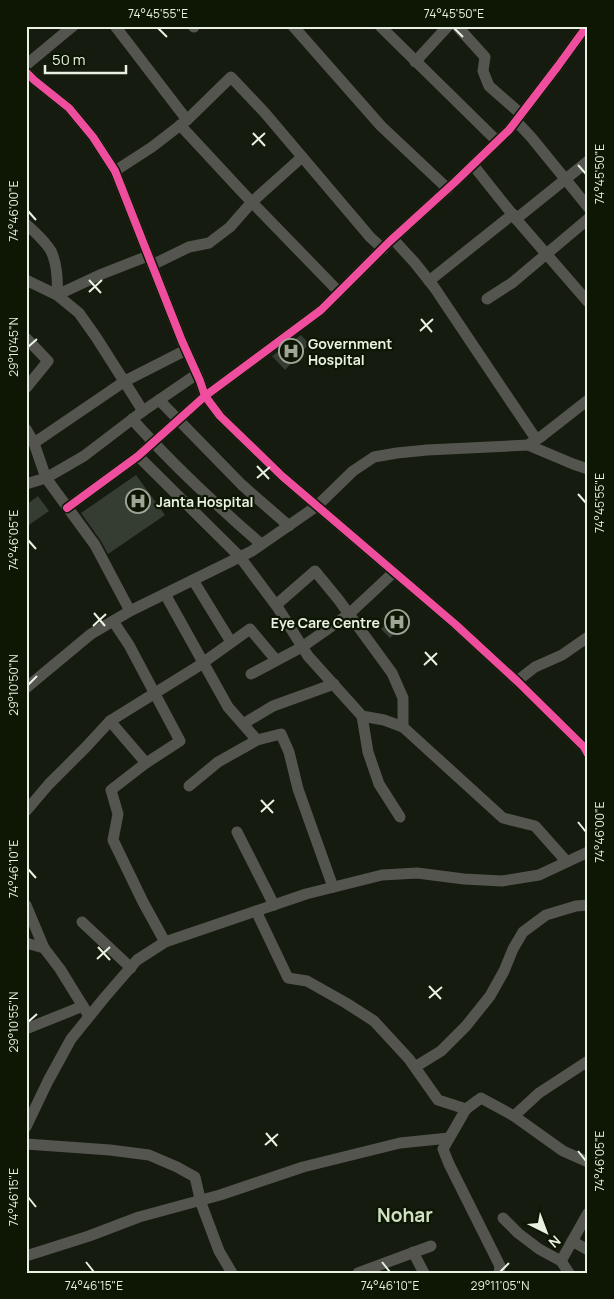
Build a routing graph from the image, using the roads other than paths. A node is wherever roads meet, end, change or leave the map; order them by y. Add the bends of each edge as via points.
1 (73, 26) edge
2 (115, 26) edge
3 (293, 26) edge
4 (380, 26) edge
5 (448, 26) edge
6 (457, 26) edge
7 (587, 26) edge
8 (415, 62) junction
9 (26, 65) edge
10 (26, 72) edge
11 (519, 117) junction
12 (184, 122) junction
13 (497, 141) junction
14 (302, 157) junction
15 (588, 161) edge
16 (473, 165) junction
17 (115, 171) junction
18 (566, 179) junction
19 (448, 189) junction
20 (252, 202) junction
21 (588, 207) edge
22 (514, 216) junction
23 (588, 219) edge
24 (26, 224) edge
25 (393, 239) junction
26 (382, 249) junction
27 (546, 254) junction
28 (150, 261) junction
29 (429, 281) junction
30 (28, 282) edge
31 (338, 292) junction
32 (57, 295) junction
33 (488, 299) dead end
34 (588, 302) edge
35 (26, 338) edge
36 (186, 350) junction
37 (197, 374) junction
38 (125, 381) junction
39 (26, 388) edge
40 (205, 396) junction
41 (159, 400) junction
42 (588, 400) edge
43 (143, 411) junction
44 (132, 419) junction
45 (178, 419) junction
46 (26, 429) edge
47 (152, 442) junction
48 (532, 442) junction
49 (34, 443) junction
50 (138, 456) junction
51 (588, 469) edge
52 (46, 478) junction
53 (26, 484) edge
54 (317, 506) junction
55 (67, 508) junction
56 (288, 526) junction
57 (262, 544) junction
58 (240, 557) junction
59 (394, 572) junction
60 (193, 580) junction
61 (165, 594) junction
62 (276, 605) junction
63 (130, 611) junction
64 (349, 614) junction
65 (113, 621) junction
66 (588, 637) edge
67 (231, 642) junction
68 (302, 647) junction
69 (276, 660) junction
70 (204, 662) junction
71 (251, 674) dead end
72 (518, 681) junction
73 (334, 684) junction
74 (26, 688) edge
75 (155, 692) junction
76 (362, 716) junction
77 (110, 721) junction
78 (243, 724) junction
79 (404, 727) junction
80 (257, 740) junction
81 (588, 754) edge
82 (146, 763) junction
83 (189, 786) dead end
84 (26, 811) edge
85 (400, 817) dead end
86 (237, 832) dead end
87 (588, 852) edge
88 (567, 862) junction
89 (333, 887) junction
90 (26, 905) edge
91 (274, 905) junction
92 (588, 905) edge
93 (256, 911) junction
94 (82, 922) dead end
95 (165, 942) junction
96 (26, 943) edge
97 (44, 948) junction
98 (130, 968) junction
99 (83, 1006) junction
100 (89, 1016) junction
101 (26, 1030) edge
102 (588, 1061) edge
103 (415, 1068) junction
104 (466, 1109) junction
105 (514, 1116) junction
106 (26, 1127) edge
107 (449, 1138) junction
108 (26, 1144) edge
109 (588, 1162) edge
110 (200, 1200) junction
111 (588, 1213) edge
112 (503, 1218) dead end
113 (572, 1241) junction
114 (431, 1246) dead end
115 (588, 1250) edge
116 (413, 1252) junction
117 (26, 1256) edge
118 (561, 1260) junction
119 (370, 1271) edge
120 (232, 1273) edge
121 (358, 1273) edge
122 (424, 1273) edge
123 (499, 1273) edge
124 (569, 1273) edge

1 - 9 street
2 - 12 street
3 - 19 street via 381,126
4 - 8 street
5 - 8 street
6 - 11 street via 486,57 482,70 489,86
7 - 11 street
8 - 13 street
10 - 17 street via 69,108
11 - 13 street
11 - 18 street via 531,137
12 - 14 street via 231,77
12 - 17 street
12 - 20 street
13 - 16 street
14 - 20 street
14 - 26 street
15 - 18 street
16 - 19 street
16 - 22 street
17 - 28 street
18 - 21 street
18 - 22 street
19 - 25 street
20 - 28 street via 230,227 209,244 189,247
20 - 31 street
22 - 27 street
22 - 29 street
23 - 27 street
24 - 32 street via 51,252 58,278
25 - 26 street
25 - 29 street
26 - 31 street
27 - 33 street
27 - 34 street
28 - 32 street via 102,274
28 - 36 street
29 - 48 street
30 - 32 street
31 - 40 street via 321,310
32 - 38 street via 78,313
35 - 39 street via 48,361
36 - 37 street
36 - 38 street
37 - 40 street
37 - 41 street
38 - 43 street
38 - 49 street
40 - 45 street
40 - 54 street via 220,416
41 - 43 street
41 - 45 street
42 - 48 street
43 - 44 street
44 - 47 street
44 - 52 street via 84,456
45 - 47 street
45 - 56 street via 242,485
46 - 49 street
47 - 50 street
47 - 57 street via 224,513
48 - 51 street
48 - 54 street via 397,453 374,458 353,471
49 - 52 street
50 - 55 street
50 - 58 street
52 - 53 street
52 - 55 street
54 - 56 street
54 - 59 street
55 - 63 street via 95,545
56 - 57 street
57 - 58 street
58 - 60 street
58 - 62 street
59 - 64 street
59 - 72 street
60 - 61 street
60 - 67 street
61 - 63 street
61 - 70 street
62 - 64 street via 315,570
62 - 68 street
63 - 65 street
64 - 68 street
64 - 79 street via 392,673 403,698
65 - 74 street via 91,634
65 - 75 street
66 - 72 street via 562,655 535,667
67 - 69 street via 250,629
67 - 70 street
68 - 69 street
68 - 73 street
69 - 71 street
70 - 75 street
70 - 78 street via 228,707
72 - 81 street
73 - 76 street
73 - 78 street via 273,706
75 - 77 street
75 - 82 street via 180,741
76 - 79 street
76 - 85 street via 368,752 379,784
77 - 82 street
77 - 84 street
78 - 80 street
79 - 88 street via 503,818 535,826
80 - 83 street via 218,762
80 - 89 street via 281,734
82 - 95 street via 111,790 118,814 113,840
86 - 91 street
87 - 88 street
88 - 89 street via 539,875 502,881 417,873 382,875
89 - 91 street
90 - 97 street
91 - 93 street
92 - 103 street via 546,915 523,932 490,996 441,1051
93 - 95 street
93 - 103 street via 288,978 307,981 374,1021
94 - 98 street
95 - 98 street
96 - 97 street
97 - 99 street
98 - 100 street
99 - 100 street
99 - 101 street
100 - 106 street via 71,1039
102 - 105 street via 539,1093
103 - 104 street via 438,1100
104 - 105 street via 481,1098
104 - 107 street
105 - 109 street via 562,1151
107 - 110 street via 400,1143 302,1167
107 - 123 street via 443,1149 500,1266
108 - 110 street via 149,1155 195,1177
110 - 117 street via 139,1217
110 - 120 street via 219,1251
111 - 113 street
112 - 118 street via 539,1249
113 - 115 street
113 - 118 street
114 - 116 street
116 - 119 street
116 - 122 street
118 - 124 street
119 - 121 street

